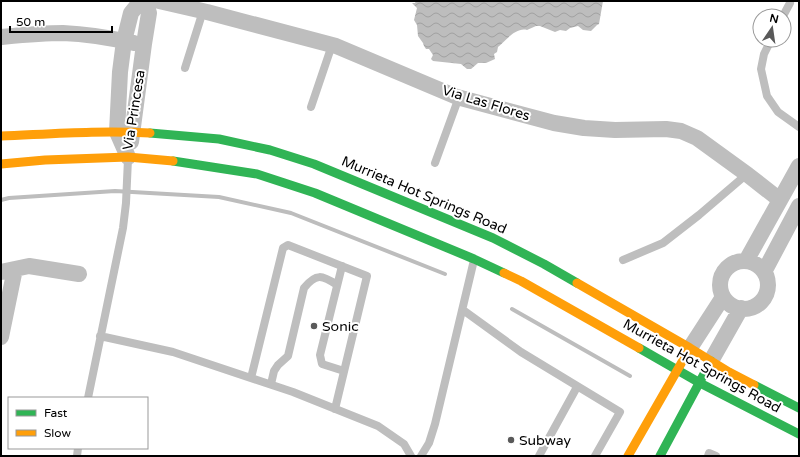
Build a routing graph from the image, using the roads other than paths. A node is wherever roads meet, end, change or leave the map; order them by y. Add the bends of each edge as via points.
1 (141, 1) edge
2 (145, 1) edge
3 (159, 1) edge
4 (790, 3) dead end
5 (788, 8) edge
6 (203, 11) junction
7 (1, 37) edge
8 (124, 41) junction
9 (144, 44) junction
10 (332, 45) junction
11 (767, 48) edge
12 (185, 68) dead end
13 (459, 97) junction
14 (311, 107) dead end
15 (799, 127) edge
16 (117, 132) junction
17 (134, 132) junction
18 (1, 136) edge
19 (128, 157) junction
20 (435, 163) dead end
21 (1, 164) edge
22 (799, 166) edge
23 (747, 174) junction
24 (792, 207) edge
25 (474, 259) junction
26 (624, 260) dead end
27 (746, 261) junction
28 (342, 266) junction
29 (8, 271) edge
30 (764, 272) junction
31 (79, 274) dead end
32 (337, 285) junction
33 (723, 297) junction
34 (741, 308) junction
35 (463, 310) junction
36 (100, 336) junction
37 (1, 337) edge
38 (690, 348) junction
39 (711, 361) junction
40 (678, 370) junction
41 (344, 371) junction
42 (252, 378) junction
43 (700, 382) junction
44 (270, 384) junction
45 (578, 387) junction
46 (88, 397) edge
47 (799, 408) edge
48 (335, 409) junction
49 (799, 434) edge
50 (411, 456) edge
51 (421, 456) edge
52 (539, 456) edge
53 (595, 456) edge
54 (628, 456) edge
55 (660, 456) edge
56 (708, 456) edge
57 (716, 456) edge

1 - 8 street, Via Princesa via 131,13
2 - 9 street, Via Princesa via 149,13
3 - 6 street, Via Las Flores
4 - 5 lane
6 - 10 street, Via Las Flores
6 - 12 lane
7 - 8 street via 64,34
8 - 9 street
8 - 16 street, Via Princesa
9 - 17 street, Via Princesa
10 - 13 street, Via Las Flores
10 - 14 lane
11 - 15 lane via 761,69 767,96 778,112
13 - 20 lane
13 - 23 street, Via Las Flores via 554,123 584,128 681,131 697,138
16 - 17 main road, Murrieta Hot Springs Road
16 - 18 main road, Murrieta Hot Springs Road
16 - 19 street, Via Princesa
17 - 19 street, Via Princesa
17 - 38 main road, Murrieta Hot Springs Road via 219,139 270,150 340,174 493,238 544,264
19 - 21 main road, Murrieta Hot Springs Road
19 - 25 main road, Murrieta Hot Springs Road via 187,162 257,174 315,193
19 - 36 lane via 123,228
22 - 24 street
23 - 24 street, Via Las Flores
23 - 26 lane via 662,243
24 - 27 street
24 - 30 street
25 - 35 lane
25 - 40 main road, Murrieta Hot Springs Road via 521,282
27 - 30 street via 760,266
27 - 33 street via 732,264 722,275 720,290
28 - 32 lane
28 - 41 lane via 367,276
28 - 42 lane via 288,245 283,248
29 - 31 street via 29,266
29 - 37 street
30 - 34 street via 768,287 766,294 756,305
32 - 41 lane via 320,355 322,364
32 - 44 lane via 328,278 318,277 310,280 304,288 288,356 274,371
33 - 34 street
33 - 38 street
34 - 39 street
35 - 45 lane via 521,352
35 - 51 lane via 433,430
36 - 42 lane via 173,352
36 - 46 lane
38 - 39 main road, Murrieta Hot Springs Road
38 - 40 main road
39 - 43 main road
39 - 47 main road, Murrieta Hot Springs Road
40 - 43 main road, Murrieta Hot Springs Road
40 - 54 main road
41 - 48 lane
42 - 44 lane
43 - 49 main road, Murrieta Hot Springs Road
43 - 55 main road
44 - 48 lane
45 - 52 lane
45 - 53 lane via 620,412
48 - 50 lane via 378,426 404,444
56 - 57 lane via 710,453

